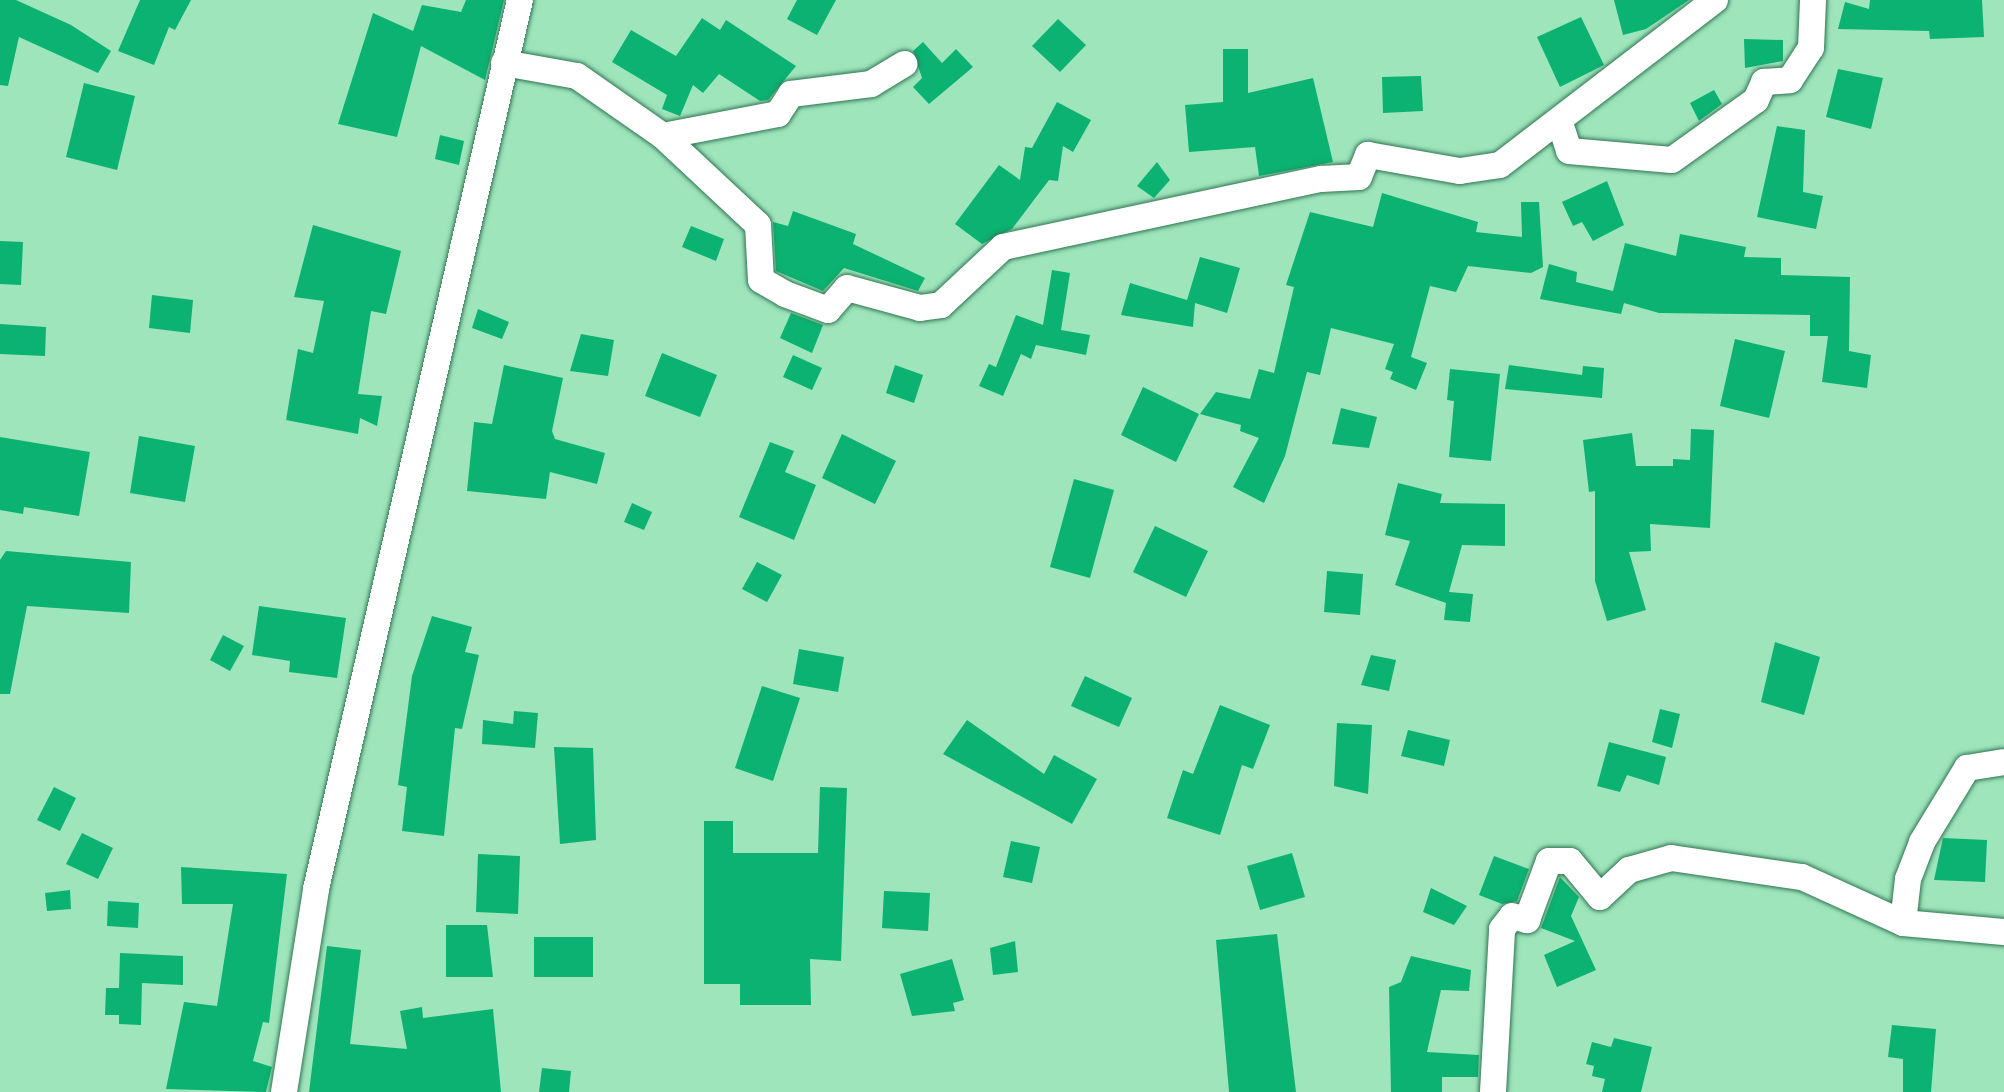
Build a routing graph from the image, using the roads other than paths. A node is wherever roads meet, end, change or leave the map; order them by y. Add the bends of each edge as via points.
1 (520, 0) edge
2 (1715, 0) edge
3 (1813, 0) edge
4 (504, 63) junction
5 (904, 64) dead end
6 (1560, 123) junction
7 (663, 136) junction
8 (2004, 762) edge
9 (1903, 923) junction
10 (2004, 932) edge
11 (284, 1092) edge
12 (1493, 1092) edge

1 - 4 street
2 - 6 street
3 - 6 street via 1811,48 1790,80 1764,82 1756,100 1672,160 1569,151
4 - 7 street via 577,76
4 - 11 street via 406,517 316,889
5 - 7 street via 871,84 791,94 778,114
6 - 7 street via 1500,165 1480,171 1368,155 1359,177 1321,179 1003,247 941,305 891,305 847,288 828,310 761,280 758,225
8 - 9 street via 1967,768 1922,842 1908,879
9 - 10 street
9 - 12 street via 1802,877 1770,869 1671,858 1647,861 1600,897 1570,861 1549,861 1527,920 1512,916 1502,929

